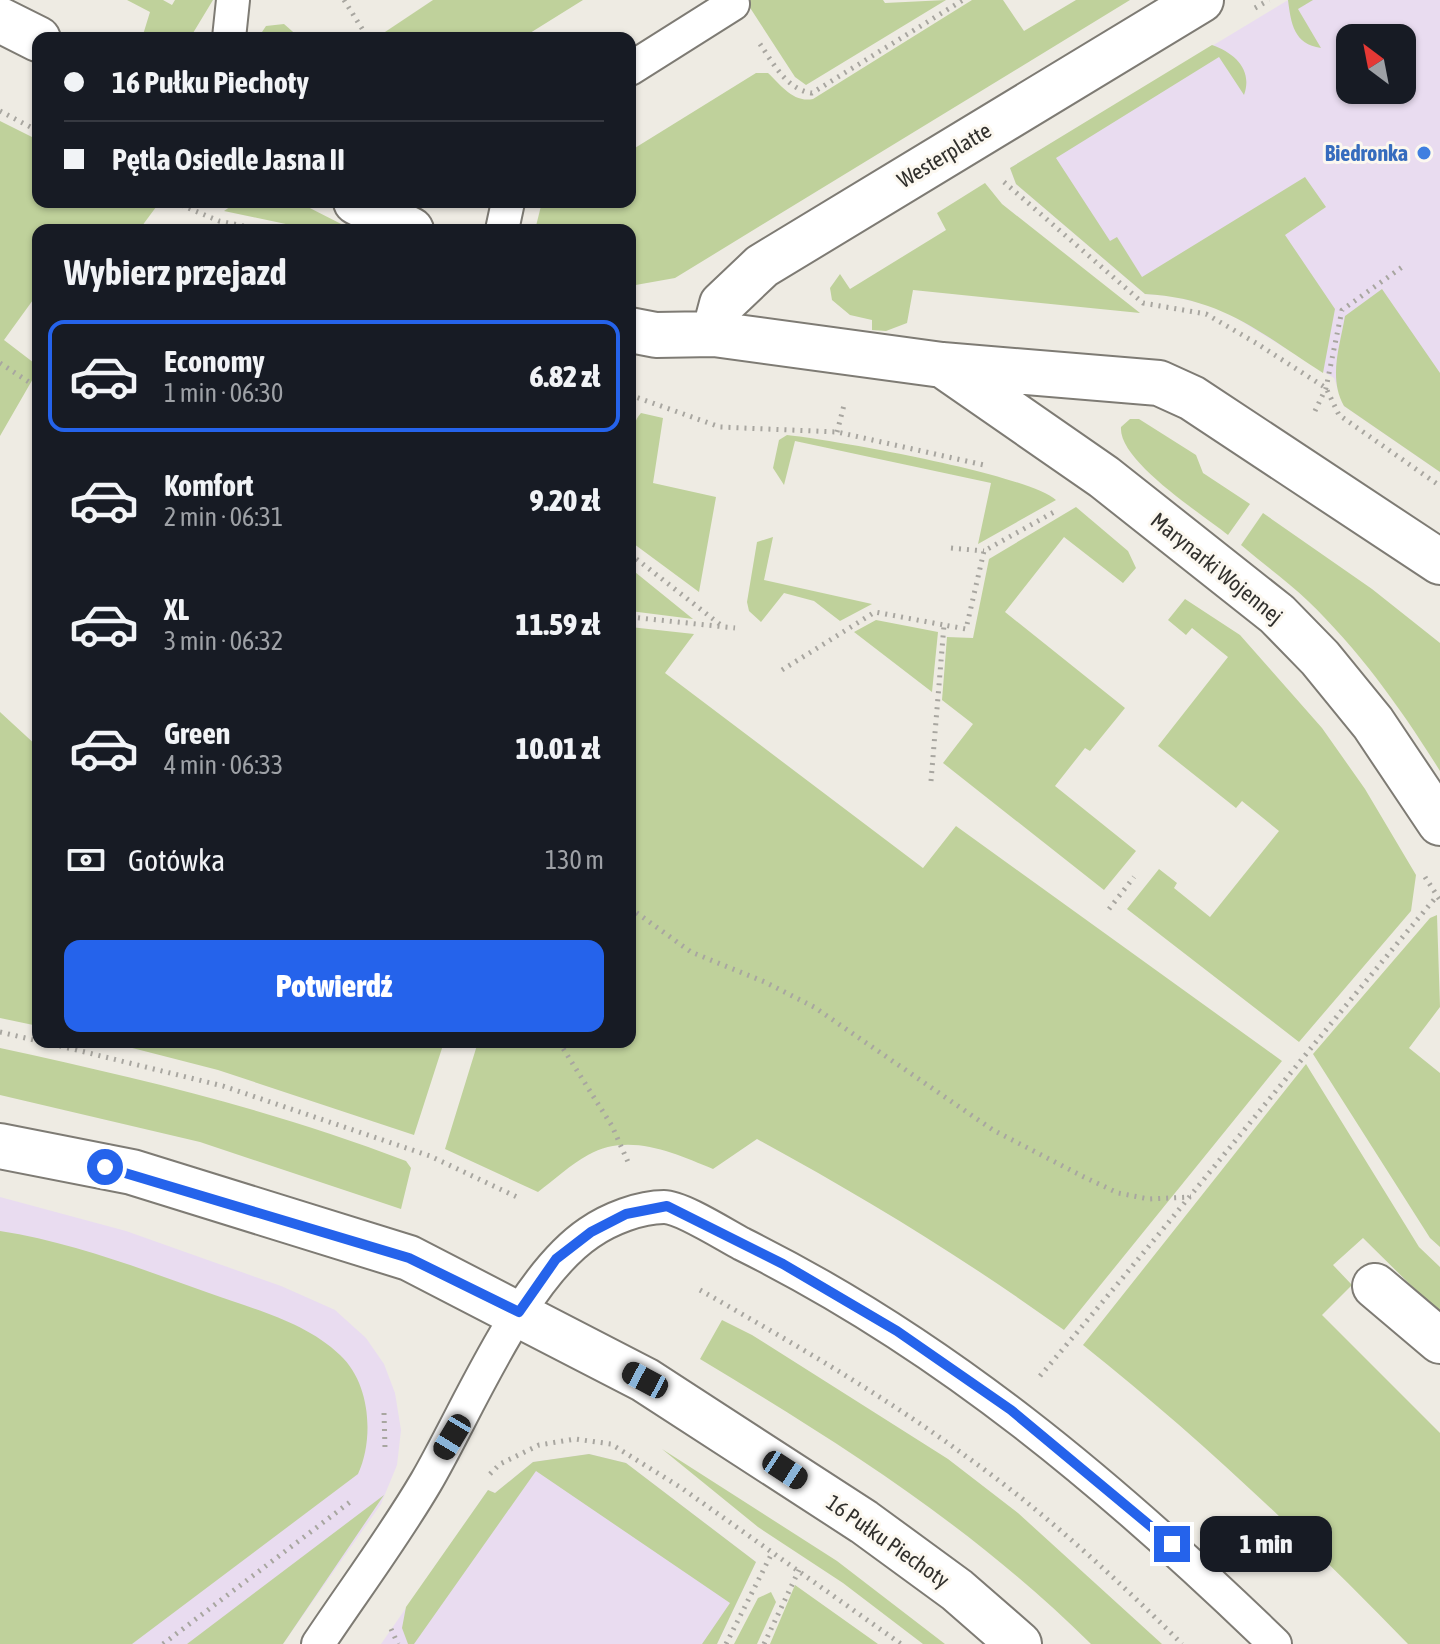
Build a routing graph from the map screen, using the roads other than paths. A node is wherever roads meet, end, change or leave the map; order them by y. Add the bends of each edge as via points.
1 (233, 0) edge
2 (1201, 0) edge
3 (733, 4) road end
4 (0, 20) edge
5 (230, 32) edge
6 (32, 36) edge
7 (636, 65) edge
8 (368, 208) edge
9 (399, 224) edge
10 (636, 331) edge
11 (714, 334) junction
12 (942, 365) junction
13 (1440, 562) edge
14 (1440, 823) edge
15 (0, 1146) edge
16 (1375, 1286) dead end
17 (519, 1312) junction
18 (1440, 1341) edge
19 (318, 1644) edge
20 (1019, 1644) edge
21 (1275, 1644) edge

1 - 5 lane
2 - 11 street, Westerplatte via 762,266 722,304
3 - 7 lane
4 - 6 street
8 - 9 street
10 - 11 street, Marynarki Wojennej
11 - 12 street, Marynarki Wojennej
12 - 13 street, Marynarki Wojennej via 1159,383 1192,398
12 - 14 street, Marynarki Wojennej via 1104,477 1277,614 1373,723
15 - 17 street, 16 Pułku Piechoty via 132,1172 409,1258
16 - 18 street
17 - 19 lane via 411,1508
17 - 20 street, 16 Pułku Piechoty via 645,1380 864,1522 957,1590
17 - 21 lane via 556,1259 591,1232 626,1214 667,1206 783,1264 897,1331 1011,1410 1172,1544

